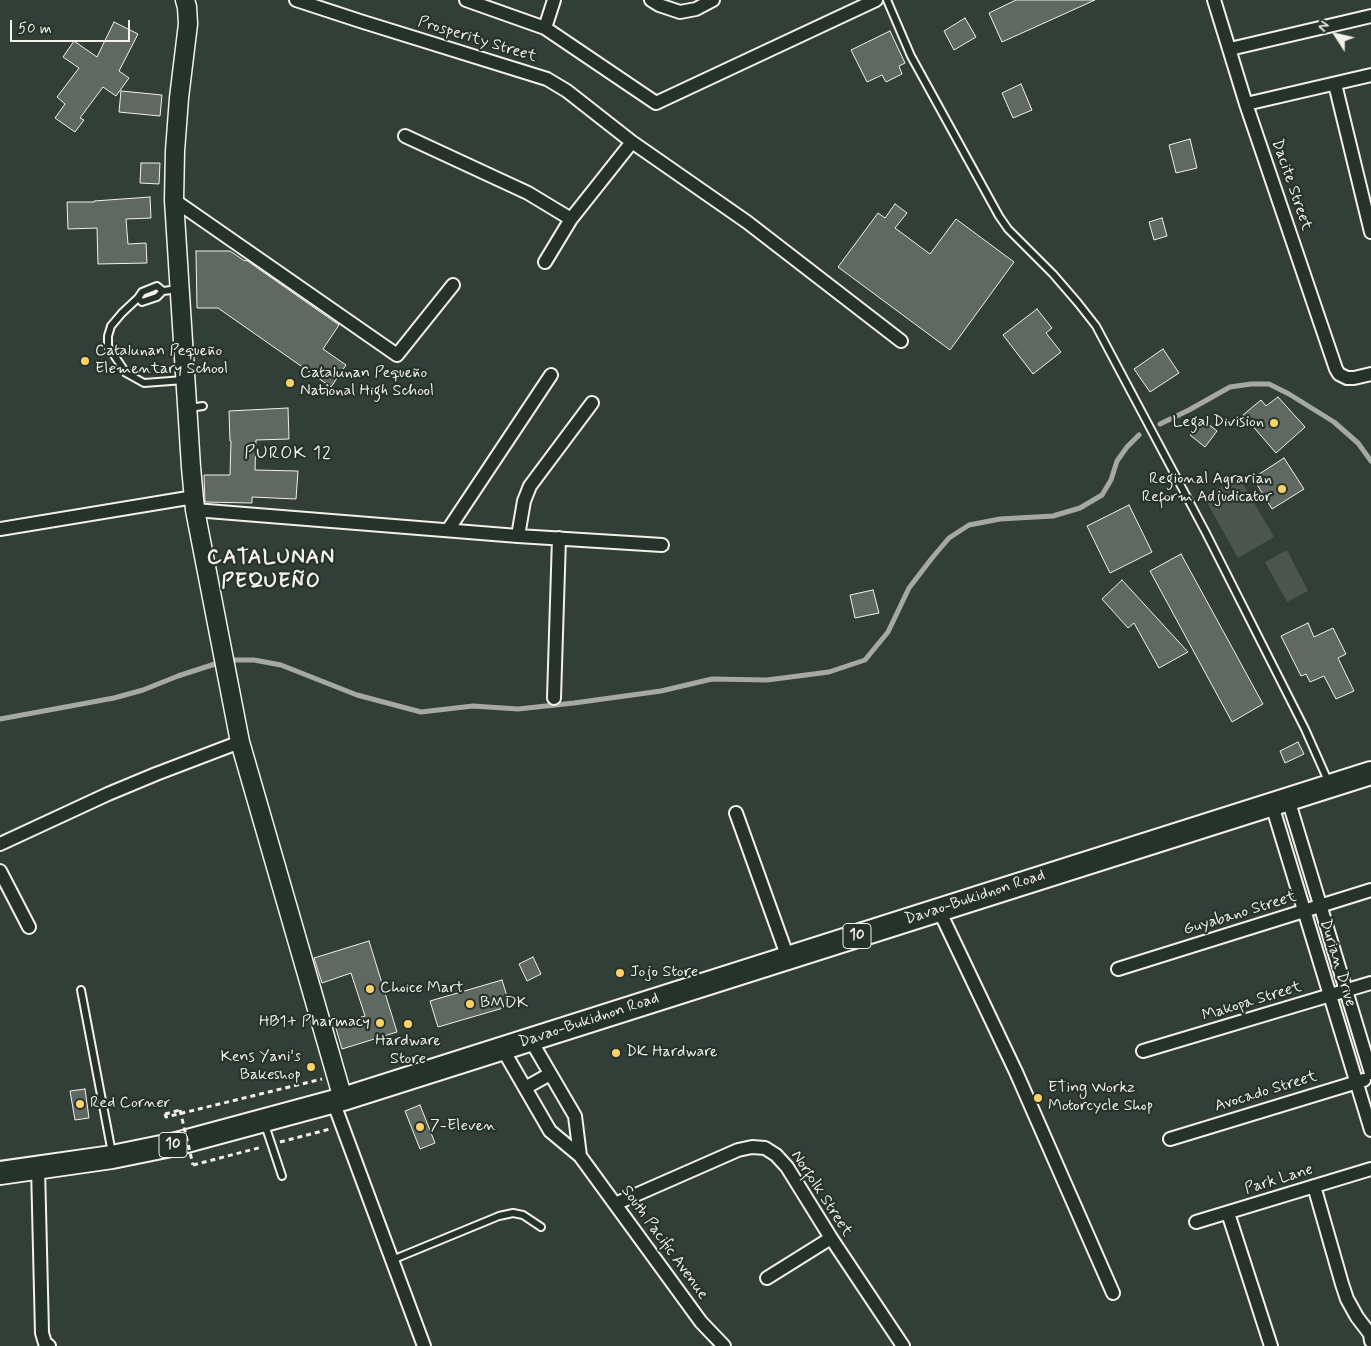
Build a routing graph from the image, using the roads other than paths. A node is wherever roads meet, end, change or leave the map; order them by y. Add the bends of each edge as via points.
1 (185, 0) edge
2 (296, 0) edge
3 (466, 0) edge
4 (554, 0) edge
5 (651, 0) edge
6 (712, 0) edge
7 (876, 0) edge
8 (886, 0) edge
9 (1214, 0) edge
10 (1371, 16) edge
11 (545, 28) junction
12 (1230, 48) junction
13 (1371, 75) edge
14 (1336, 84) junction
15 (1246, 104) junction
16 (405, 136) dead end
17 (632, 142) junction
18 (174, 200) junction
19 (571, 219) junction
20 (1371, 232) edge
21 (545, 262) dead end
22 (453, 285) dead end
23 (171, 290) junction
24 (138, 298) junction
25 (902, 341) dead end
26 (1371, 374) edge
27 (550, 375) dead end
28 (185, 380) junction
29 (592, 403) dead end
30 (194, 503) junction
31 (0, 529) edge
32 (448, 530) junction
33 (518, 536) junction
34 (559, 538) junction
35 (662, 545) dead end
36 (554, 698) dead end
37 (240, 742) junction
38 (1371, 773) edge
39 (1330, 786) junction
40 (1280, 802) junction
41 (736, 813) dead end
42 (0, 844) edge
43 (1303, 851) junction
44 (1288, 856) junction
45 (0, 871) edge
46 (1371, 890) edge
47 (1320, 906) junction
48 (939, 910) junction
49 (1304, 911) junction
50 (29, 927) dead end
51 (788, 958) junction
52 (1118, 969) dead end
53 (1371, 983) edge
54 (80, 990) dead end
55 (1346, 991) junction
56 (1330, 996) junction
57 (530, 1039) junction
58 (502, 1048) junction
59 (1143, 1051) dead end
60 (1371, 1073) edge
61 (550, 1074) junction
62 (1371, 1078) edge
63 (1356, 1082) junction
64 (525, 1088) junction
65 (338, 1100) junction
66 (263, 1120) junction
67 (1371, 1130) edge
68 (1170, 1139) dead end
69 (580, 1156) junction
70 (112, 1157) junction
71 (38, 1167) junction
72 (1371, 1169) edge
73 (0, 1172) edge
74 (282, 1176) dead end
75 (1314, 1186) junction
76 (615, 1204) junction
77 (1228, 1213) junction
78 (1196, 1222) dead end
79 (541, 1227) dead end
80 (831, 1238) junction
81 (392, 1260) junction
82 (767, 1278) dead end
83 (1114, 1293) dead end
84 (1371, 1341) edge
85 (49, 1346) edge
86 (424, 1346) edge
87 (724, 1346) edge
88 (903, 1346) edge
89 (1271, 1346) edge

1 - 18 street via 188,24 179,98
2 - 17 street, Prosperity Street via 548,79
3 - 11 street
4 - 11 street
5 - 6 street via 680,12
7 - 11 street via 656,103
8 - 39 lane via 911,56 999,216 1096,326 1234,588
9 - 12 street, Dacite Street
10 - 12 street
12 - 15 street, Dacite Street
13 - 14 street
14 - 15 street
14 - 20 street
15 - 26 street, Dacite Street via 1336,369 1347,378
16 - 19 street via 528,193
17 - 19 street
17 - 25 street, Prosperity Street via 747,222
18 - 22 street via 397,355
18 - 23 street
19 - 21 street
23 - 24 lane via 142,302
23 - 24 lane via 157,286 142,292
23 - 28 street
24 - 28 lane via 111,326 108,346 112,353 126,373 144,383
27 - 32 street
28 - 30 street via 195,407
29 - 33 street via 530,486
30 - 31 street
30 - 32 street
30 - 37 street
32 - 33 street
33 - 34 street
34 - 35 street
34 - 36 street
37 - 42 street via 108,794
37 - 65 street via 336,1075
38 - 39 highway, Davao-Bukidnon Road / 10
39 - 40 highway, Davao-Bukidnon Road / 10
40 - 43 street, Durian Drive
40 - 44 street, Durian Drive
40 - 48 highway, Davao-Bukidnon Road / 10
41 - 51 street
43 - 44 street
43 - 47 street, Durian Drive
44 - 49 street, Durian Drive
45 - 50 street
46 - 47 street, Guyabano Street
47 - 49 street, Guyabano Street
47 - 55 street, Durian Drive
48 - 51 highway, Davao-Bukidnon Road / 10
48 - 83 street via 1016,1072
49 - 52 street, Guyabano Street
49 - 56 street, Durian Drive
51 - 57 highway, Davao-Bukidnon Road / 10
53 - 55 street, Makopa Street
54 - 70 lane
55 - 56 street, Makopa Street
55 - 60 street, Durian Drive
56 - 59 street, Makopa Street
56 - 63 street, Durian Drive
57 - 58 highway, Davao-Bukidnon Road / 10
57 - 61 street, South Pacific Avenue
58 - 64 street, South Pacific Avenue
58 - 65 highway, Davao-Bukidnon Road / 10
61 - 64 street
61 - 69 street, South Pacific Avenue via 575,1116
62 - 63 street, Avocado Street
63 - 67 street, Durian Drive
63 - 68 street, Avocado Street
64 - 69 street, South Pacific Avenue via 550,1131
65 - 66 highway, Davao-Bukidnon Road / 10
65 - 81 street
66 - 70 highway, Davao-Bukidnon Road / 10 via 176,1144
66 - 74 lane
69 - 76 street, South Pacific Avenue
70 - 71 highway, Davao-Bukidnon Road / 10
71 - 73 highway, Davao-Bukidnon Road / 10
71 - 85 street via 42,1333
72 - 75 street, Park Lane
75 - 77 street, Park Lane
75 - 84 street via 1347,1299 1370,1334
76 - 80 street, Norfolk Street via 738,1150 765,1148 787,1167
76 - 87 street, South Pacific Avenue via 701,1322
77 - 78 street, Park Lane
77 - 89 street
79 - 81 lane via 523,1215 512,1213
80 - 82 street
80 - 88 street, Norfolk Street
81 - 86 street

